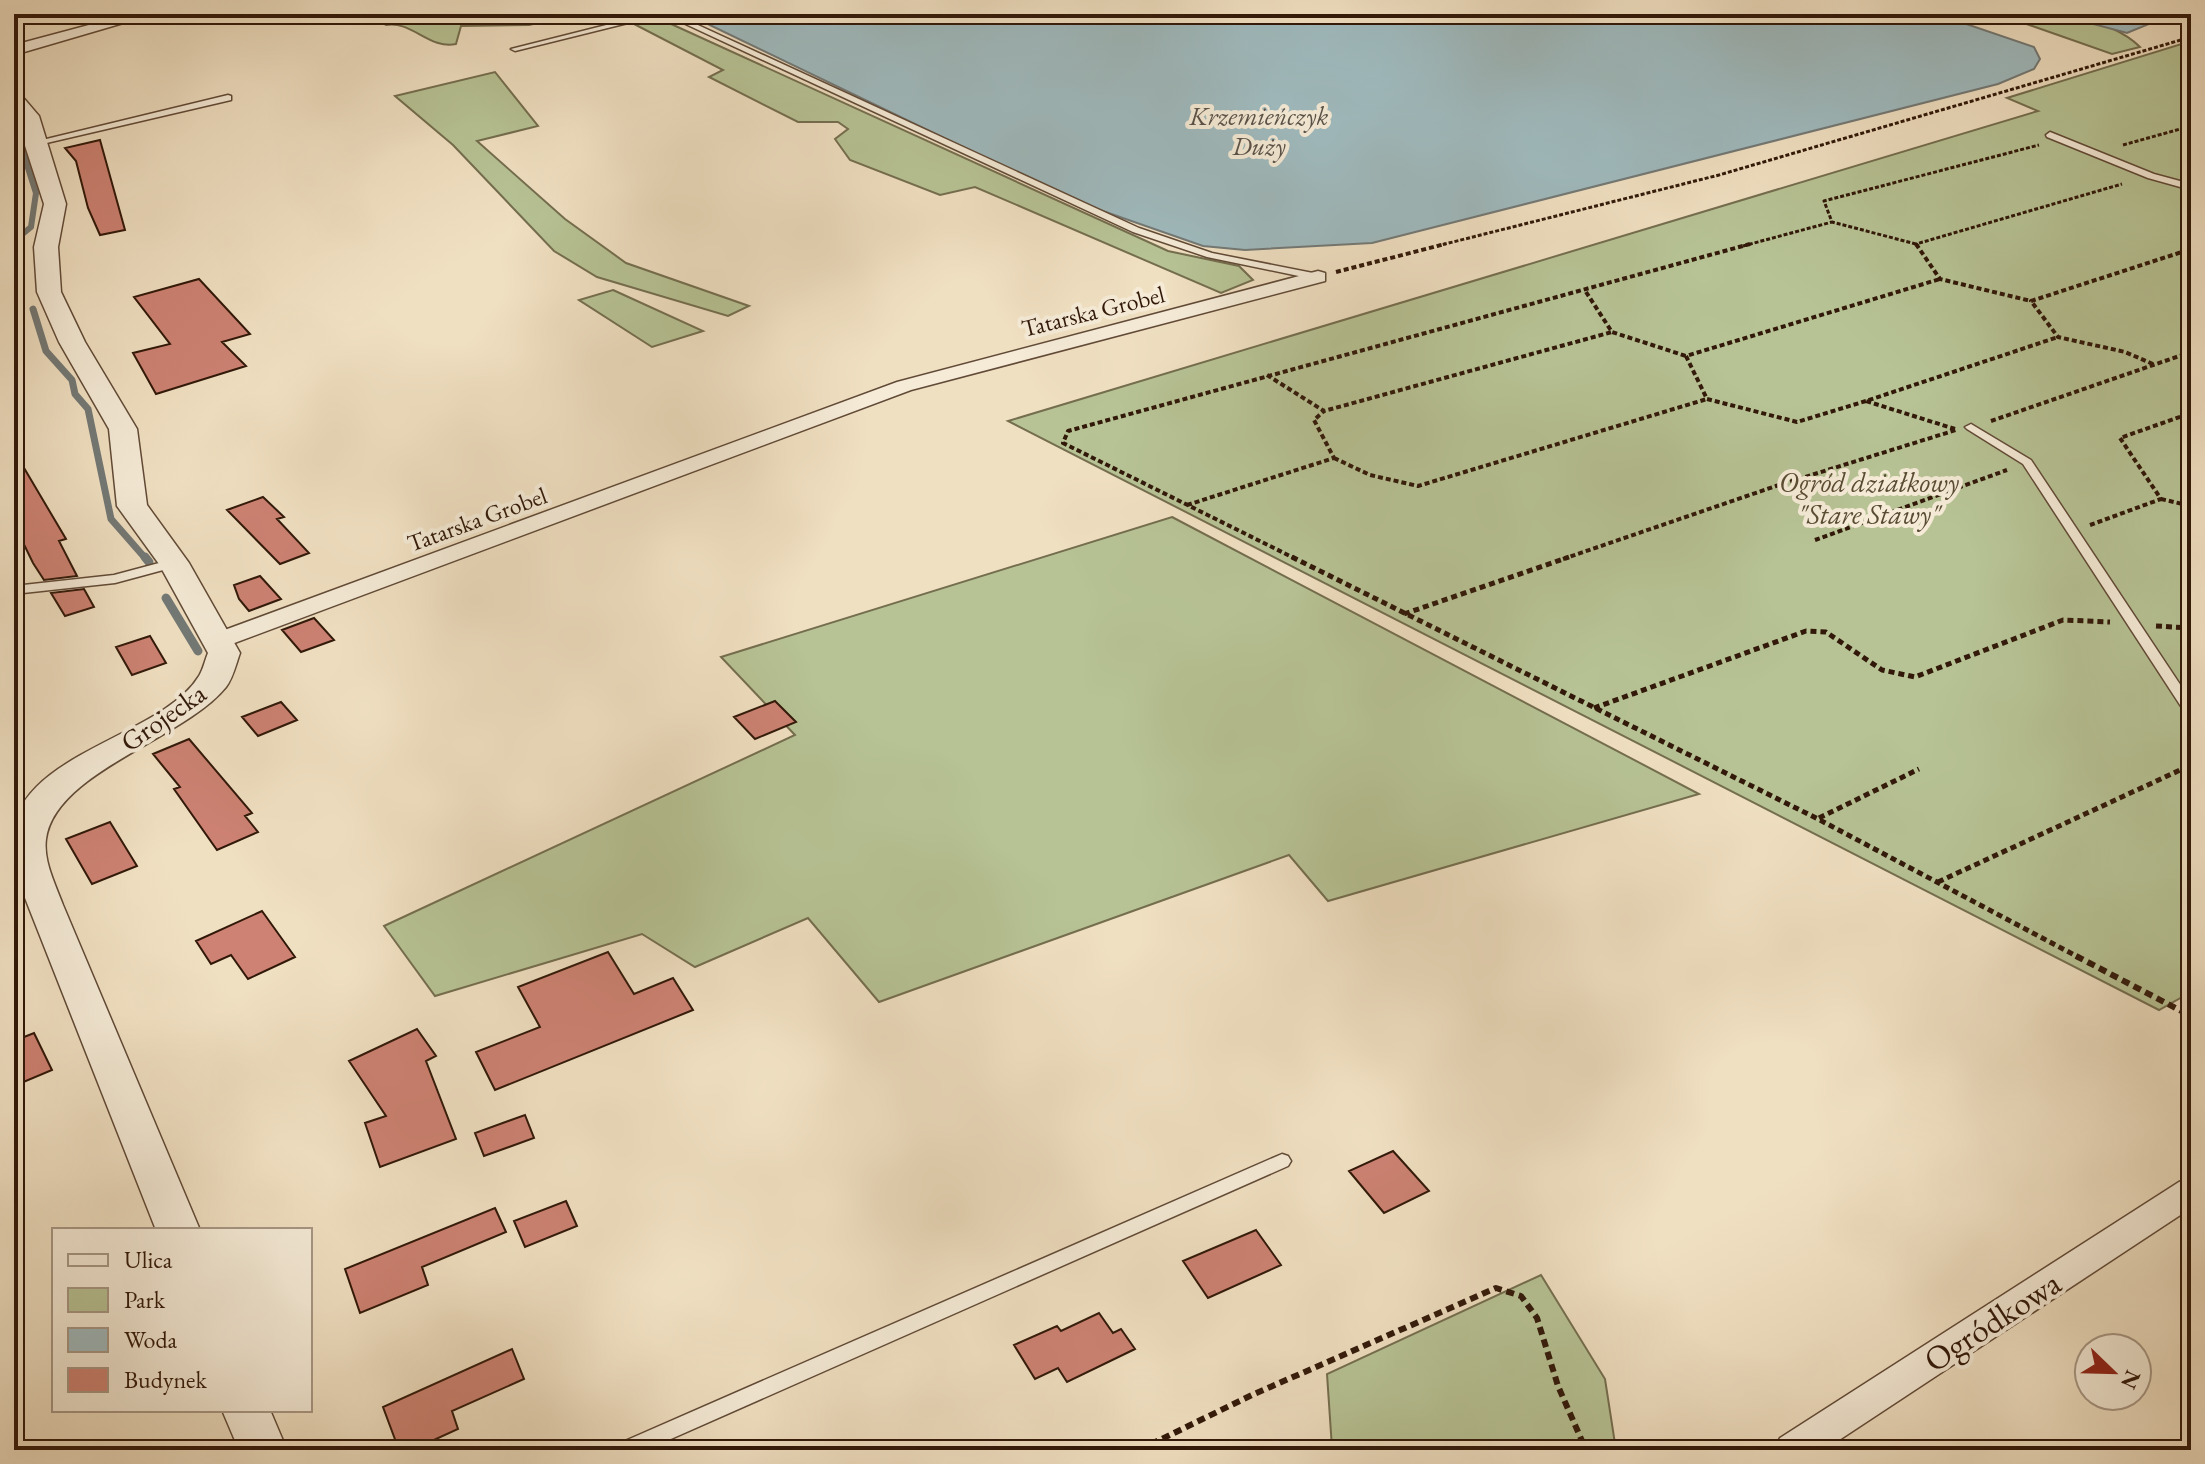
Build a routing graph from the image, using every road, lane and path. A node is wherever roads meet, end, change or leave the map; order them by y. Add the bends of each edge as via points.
1 (147, 14) edge
2 (660, 14) edge
3 (668, 14) edge
4 (2191, 37) edge
5 (515, 49) dead end
6 (14, 50) edge
7 (228, 98) dead end
8 (14, 99) edge
9 (2191, 126) edge
10 (2050, 135) dead end
11 (2061, 139) junction
12 (38, 142) junction
13 (2095, 153) junction
14 (2151, 176) junction
15 (2191, 187) edge
16 (1832, 222) junction
17 (1916, 244) junction
18 (2191, 249) edge
19 (1318, 277) junction
20 (1940, 279) junction
21 (1586, 292) junction
22 (2031, 301) junction
23 (1612, 332) junction
24 (2058, 337) junction
25 (2189, 354) edge
26 (1686, 356) junction
27 (2154, 365) junction
28 (1267, 375) junction
29 (1707, 399) junction
30 (1866, 401) junction
31 (1324, 411) junction
32 (2191, 413) edge
33 (1971, 427) junction
34 (1956, 429) junction
35 (1334, 458) junction
36 (2027, 462) junction
37 (2161, 499) junction
38 (1187, 505) junction
39 (2191, 506) edge
40 (2073, 531) junction
41 (1815, 540) dead end
42 (174, 563) junction
43 (14, 590) edge
44 (1403, 614) junction
45 (2134, 624) junction
46 (220, 640) junction
47 (1594, 708) junction
48 (2191, 711) edge
49 (2191, 765) edge
50 (1919, 769) dead end
51 (1818, 819) junction
52 (22, 825) edge
53 (1937, 882) junction
54 (2191, 1016) edge
55 (1282, 1161) dead end
56 (2191, 1191) edge
57 (177, 1228) edge
58 (247, 1412) edge
59 (263, 1450) edge
60 (625, 1450) edge
61 (1139, 1450) edge
62 (1586, 1450) edge
63 (1793, 1450) edge

1 - 6 street
2 - 5 lane
3 - 19 lane, Tatarska Grobel via 1136,230 1210,255
4 - 19 path via 1719,175
7 - 12 lane
8 - 12 street
9 - 13 path
10 - 11 lane
11 - 13 lane
11 - 16 path via 1824,201
12 - 42 street via 55,204 46,247 49,292 123,429 132,506
13 - 14 lane
14 - 15 lane
14 - 17 path
16 - 17 path
16 - 21 path
17 - 20 path
18 - 22 path
19 - 46 street, Tatarska Grobel via 881,394
20 - 22 path
20 - 26 path
21 - 23 path
21 - 28 path
22 - 24 path
23 - 26 path
23 - 31 path
24 - 27 path via 2125,352
24 - 30 path
25 - 27 path
26 - 29 path
27 - 33 path
28 - 31 path
28 - 38 path via 1068,431 1063,443
29 - 30 path via 1797,422
29 - 35 path via 1418,486 1370,475
30 - 34 path
31 - 35 path via 1314,420
32 - 37 path via 2120,438
33 - 34 path
33 - 36 lane
34 - 44 path
35 - 38 path
36 - 40 lane
36 - 41 path
37 - 39 path
37 - 40 path
38 - 44 path
40 - 45 lane
42 - 43 lane via 115,579
42 - 46 street
44 - 47 path
45 - 47 path via 2063,620 1915,677 1882,670 1826,632 1806,631
45 - 48 lane
46 - 52 street, Grojecka via 224,663 206,691 65,783
47 - 51 path
49 - 53 path
50 - 51 path
51 - 53 path
52 - 57 street, Grojecka via 53,927
53 - 54 path
55 - 60 lane
56 - 63 street, Ogródkowa
58 - 59 street
61 - 62 path via 1496,1288 1521,1296 1537,1318

